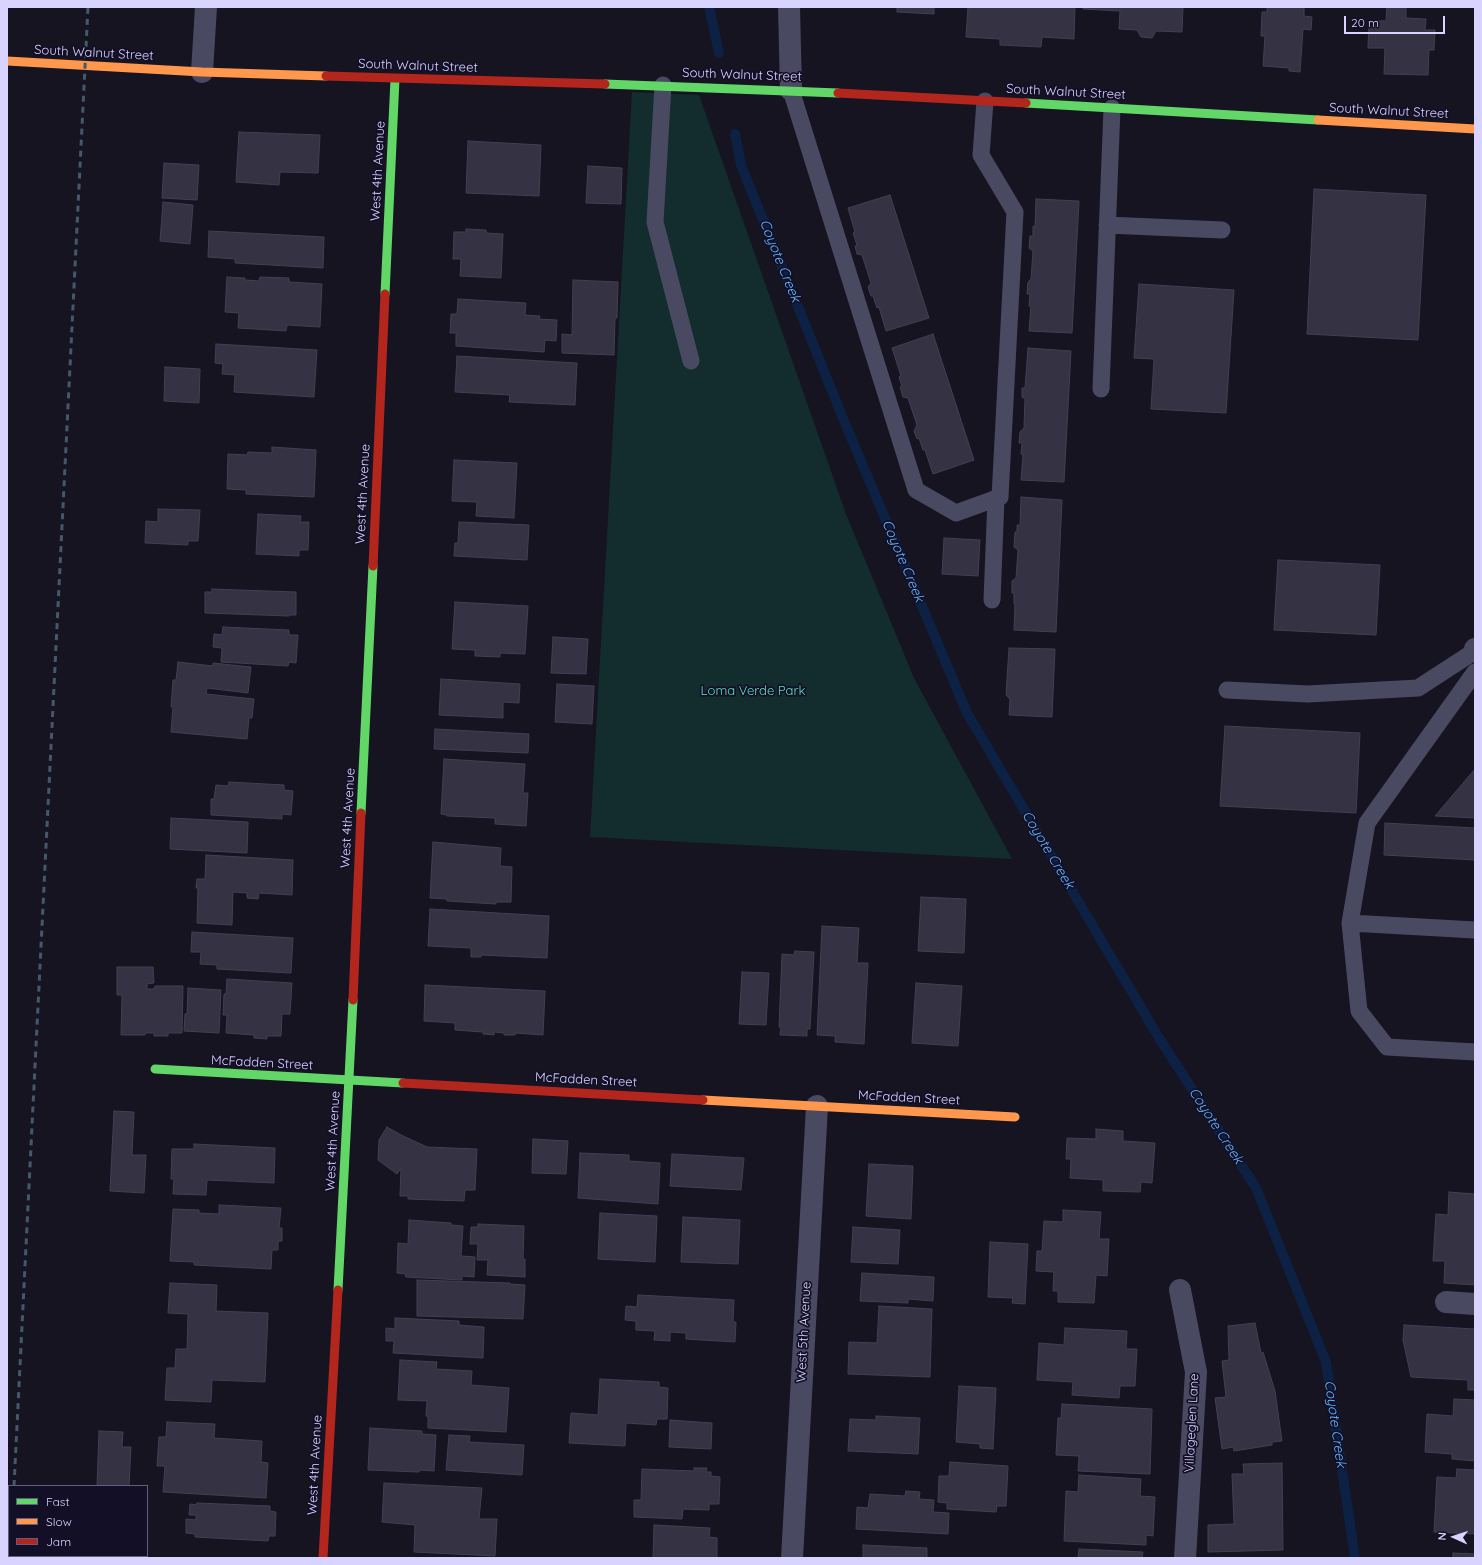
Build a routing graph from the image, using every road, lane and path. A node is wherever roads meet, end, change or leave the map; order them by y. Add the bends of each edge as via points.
1 (206, 7) edge
2 (789, 7) edge
3 (7, 61) edge
4 (202, 72) junction
5 (395, 79) junction
6 (663, 85) junction
7 (790, 90) junction
8 (985, 101) junction
9 (1112, 108) junction
10 (1475, 129) edge
11 (1107, 225) junction
12 (1222, 230) dead end
13 (691, 361) dead end
14 (1101, 389) dead end
15 (996, 498) junction
16 (992, 600) dead end
17 (1475, 650) edge
18 (1475, 672) edge
19 (1226, 690) dead end
20 (1350, 923) junction
21 (1475, 930) edge
22 (1475, 1052) edge
23 (155, 1069) dead end
24 (349, 1080) junction
25 (817, 1106) junction
26 (1015, 1117) dead end
27 (1180, 1290) dead end
28 (1446, 1302) dead end
29 (1475, 1304) edge
30 (323, 1558) edge
31 (792, 1558) edge
32 (1185, 1558) edge

1 - 4 street
2 - 7 street
3 - 4 street, South Walnut Street
4 - 5 street, South Walnut Street
5 - 6 street, South Walnut Street
5 - 24 street, West 4th Avenue
6 - 7 street, South Walnut Street
6 - 13 lane via 655,222
7 - 8 street, South Walnut Street
7 - 15 lane via 916,490 956,513
8 - 9 street, South Walnut Street
8 - 15 lane via 981,155 1015,212 1000,497
9 - 10 street, South Walnut Street
9 - 11 lane
11 - 12 lane
11 - 14 lane
15 - 16 lane
17 - 19 lane via 1418,688 1308,694
18 - 20 lane via 1367,823
20 - 21 lane
20 - 22 lane via 1359,1011 1387,1047
23 - 24 street, McFadden Street
24 - 25 street, McFadden Street
24 - 30 street, West 4th Avenue
25 - 26 street, McFadden Street
25 - 31 street, West 5th Avenue
27 - 32 street, Villageglen Lane via 1196,1372
28 - 29 street

